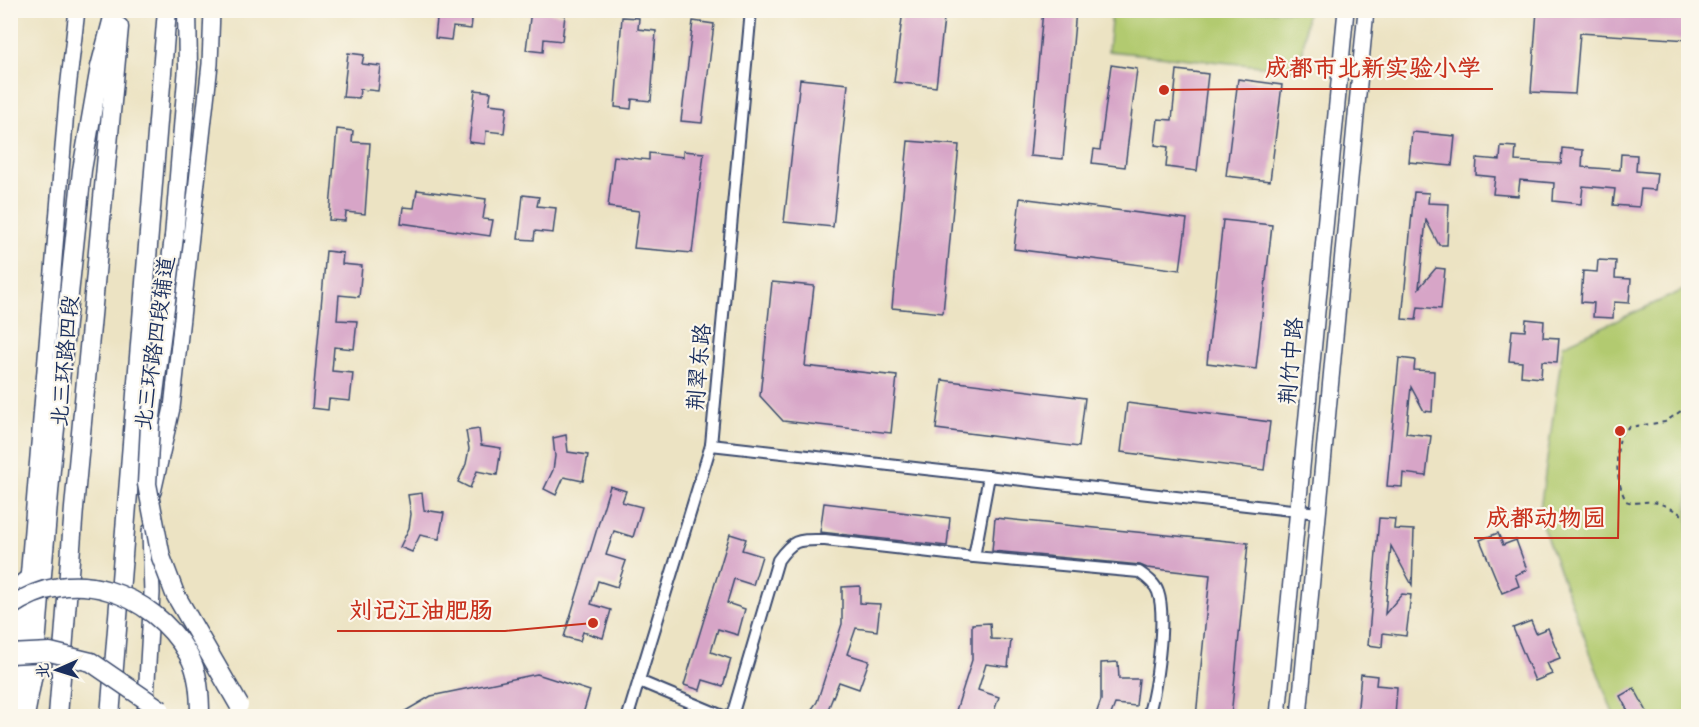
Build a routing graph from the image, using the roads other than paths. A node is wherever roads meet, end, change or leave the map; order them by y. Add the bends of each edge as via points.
1 (77, 10) edge
2 (115, 10) edge
3 (121, 10) edge
4 (167, 10) edge
5 (187, 10) edge
6 (212, 10) edge
7 (751, 10) edge
8 (1346, 10) edge
9 (1366, 10) edge
10 (711, 445) junction
11 (989, 476) junction
12 (1299, 512) junction
13 (1318, 513) junction
14 (974, 557) junction
15 (27, 578) junction
16 (10, 592) edge
17 (10, 607) edge
18 (10, 654) edge
19 (639, 681) junction
20 (17, 717) edge
21 (25, 717) edge
22 (58, 717) edge
23 (110, 717) edge
24 (146, 717) edge
25 (168, 717) edge
26 (200, 717) edge
27 (244, 717) edge
28 (628, 717) edge
29 (723, 717) edge
30 (732, 717) edge
31 (1148, 717) edge
32 (1278, 717) edge
33 (1299, 717) edge

1 - 15 main road
2 - 21 highway, bridge via 100,66 82,170 34,668
3 - 22 highway, 北三环路四段, bridge
4 - 23 highway, bridge
5 - 27 highway, bridge via 188,67 174,237 150,425 147,484 161,557 175,594
6 - 24 main road, 北三环路四段辅道 via 210,64 172,408 154,482
7 - 10 street, 荆翠东路
8 - 12 main road, 荆竹中路
9 - 13 main road, 荆竹中路
10 - 11 street
10 - 19 street, 荆翠东路
11 - 12 street
11 - 14 street
12 - 13 street
12 - 32 main road, 荆竹中路
13 - 33 main road, 荆竹中路
14 - 30 street via 825,540 789,544 778,560
14 - 31 street via 1139,572 1151,581 1158,592 1161,628 1154,697
15 - 16 main road
15 - 20 main road
17 - 26 highway, bridge via 57,587 90,586 130,597 165,622 189,655 200,691
18 - 25 highway, bridge via 50,652 91,662
19 - 28 street, 荆翠东路
19 - 29 street

